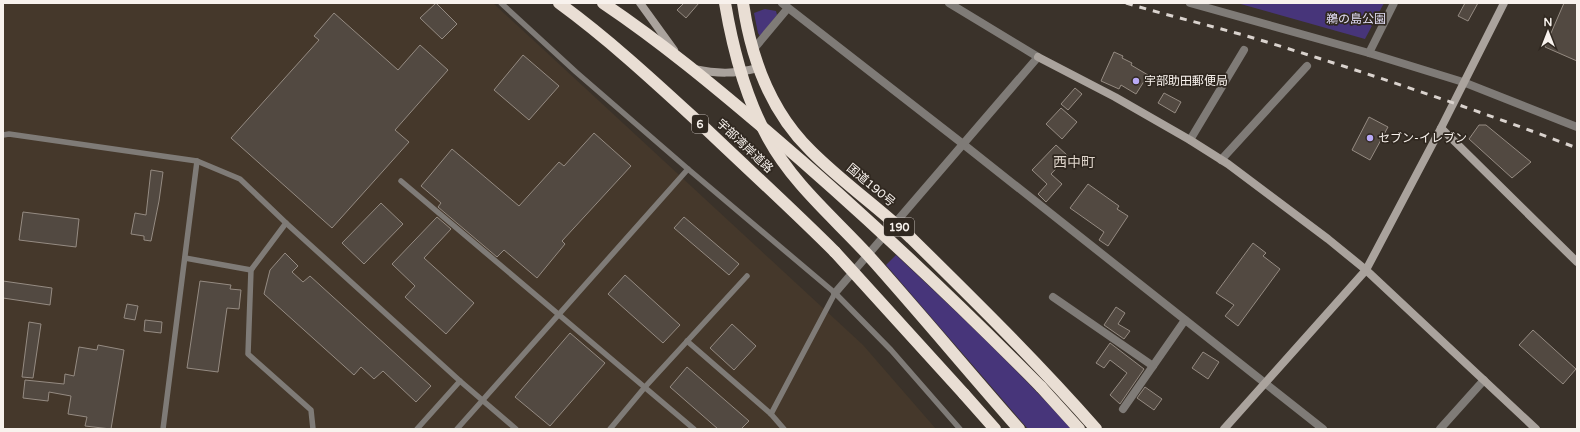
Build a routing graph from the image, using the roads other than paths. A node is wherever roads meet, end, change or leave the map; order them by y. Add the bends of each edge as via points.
1 (501, 3) edge
2 (559, 3) edge
3 (603, 3) edge
4 (640, 3) edge
5 (726, 3) edge
6 (744, 3) edge
7 (949, 3) edge
8 (1190, 3) edge
9 (1394, 3) edge
10 (1504, 3) edge
11 (785, 5) edge
12 (1244, 50) dead end
13 (752, 51) junction
14 (1369, 53) junction
15 (1038, 57) junction
16 (1307, 66) dead end
17 (758, 68) junction
18 (741, 72) junction
19 (1463, 82) junction
20 (1577, 127) edge
21 (1441, 128) junction
22 (3, 135) edge
23 (1190, 140) junction
24 (963, 144) junction
25 (1221, 160) junction
26 (197, 161) junction
27 (688, 169) junction
28 (401, 181) dead end
29 (286, 223) junction
30 (896, 224) junction
31 (867, 255) junction
32 (185, 258) junction
33 (1577, 262) edge
34 (251, 270) junction
35 (1366, 270) junction
36 (747, 276) dead end
37 (835, 293) junction
38 (1053, 297) dead end
39 (558, 316) junction
40 (1185, 320) junction
41 (687, 341) junction
42 (1153, 366) junction
43 (1484, 380) junction
44 (460, 381) junction
45 (1266, 383) junction
46 (645, 387) junction
47 (482, 401) junction
48 (1123, 409) dead end
49 (771, 414) junction
50 (163, 429) edge
51 (313, 429) edge
52 (417, 429) edge
53 (457, 429) edge
54 (516, 429) edge
55 (610, 429) edge
56 (694, 429) edge
57 (784, 429) edge
58 (960, 429) edge
59 (995, 429) edge
60 (1019, 429) edge
61 (1079, 429) edge
62 (1096, 429) edge
63 (1224, 429) edge
64 (1323, 429) edge
65 (1440, 429) edge
66 (1536, 429) edge

1 - 27 lane
2 - 59 highway, 宇部湾岸道路 / 6, bridge via 655,82 835,252
3 - 61 highway, 宇部湾岸道路, bridge via 701,76 868,220 962,308
4 - 18 street via 689,68 714,73
5 - 18 highway
6 - 13 highway, 国道190号 / 190
7 - 15 street
8 - 14 street
9 - 14 street
10 - 19 street
11 - 13 street
11 - 24 street
12 - 23 street
13 - 17 highway, 国道190号 / 190
14 - 19 street
15 - 23 street
15 - 24 street
16 - 25 street
17 - 18 street
17 - 30 highway, 国道190号 / 190 via 777,108 810,151
18 - 31 highway via 756,114 779,157 794,178
19 - 20 street
19 - 21 street
21 - 33 street
21 - 35 street
22 - 26 lane
23 - 25 street
24 - 30 street
24 - 40 street
25 - 35 street via 1328,238
26 - 29 lane via 240,179
26 - 32 lane
27 - 37 lane
27 - 39 lane
28 - 39 lane
29 - 34 lane
29 - 44 lane
30 - 31 street
30 - 62 highway, 国道190号 / 190 via 970,296
31 - 37 street
31 - 60 highway
32 - 34 lane
32 - 50 lane
34 - 51 lane via 248,354 312,410
35 - 43 street
35 - 45 street
36 - 41 lane
37 - 49 lane
37 - 58 lane via 891,350
38 - 42 street
39 - 46 lane
39 - 47 lane
40 - 42 street
40 - 45 street
41 - 46 lane
41 - 49 lane
42 - 48 street
43 - 65 street
43 - 66 street
44 - 47 lane
44 - 52 lane
45 - 63 street
45 - 64 street
46 - 55 lane
46 - 56 lane
47 - 53 lane
47 - 54 lane
49 - 57 lane

